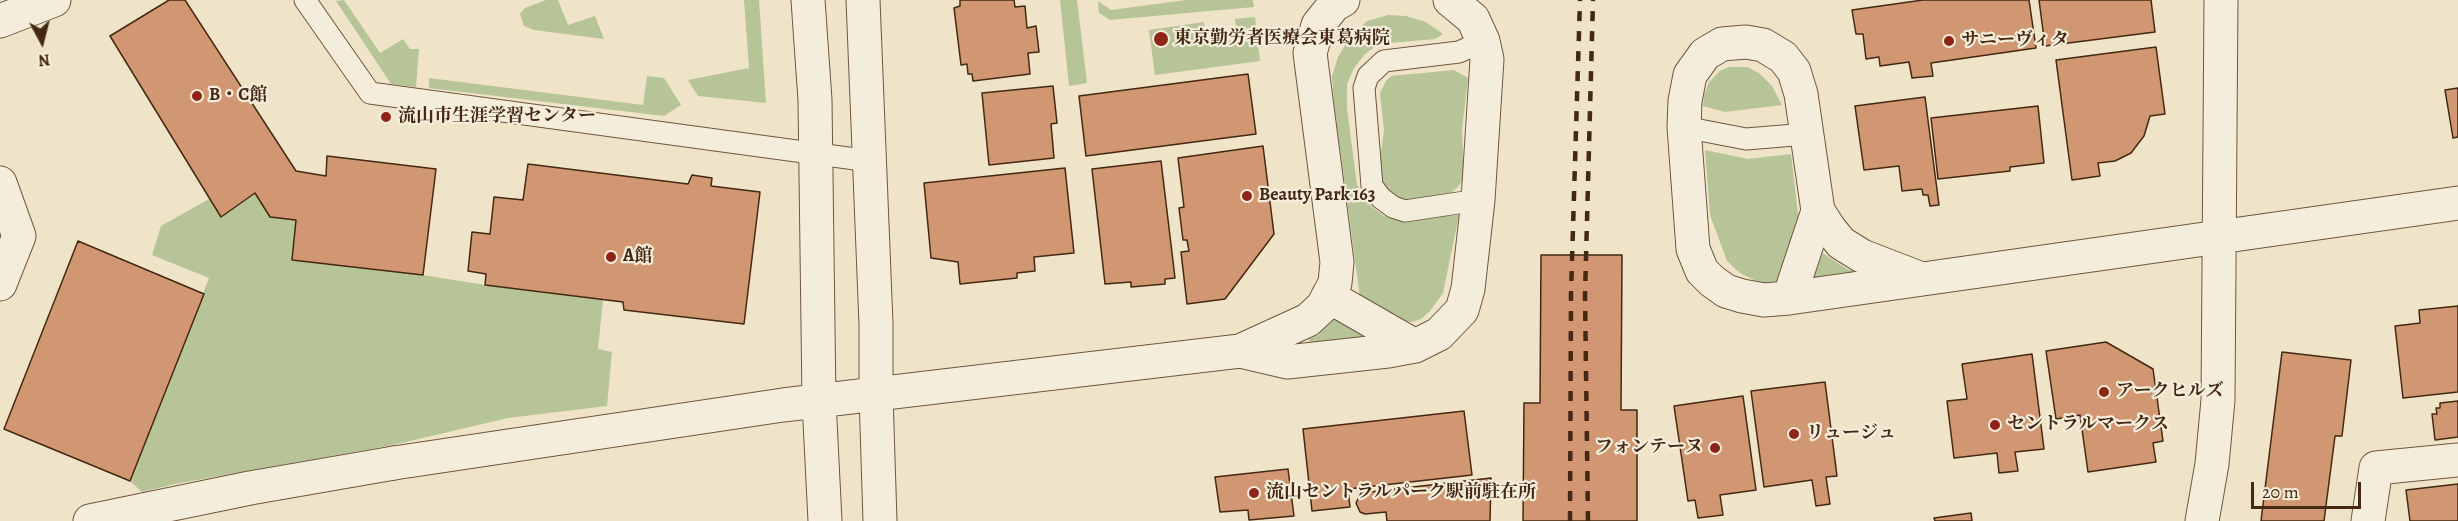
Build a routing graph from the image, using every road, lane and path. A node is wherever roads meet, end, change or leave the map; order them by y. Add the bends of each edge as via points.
1 (54, 0) edge
2 (305, 0) edge
3 (808, 0) edge
4 (863, 0) edge
5 (1343, 0) edge
6 (1450, 0) edge
7 (2221, 0) edge
8 (0, 21) edge
9 (1484, 41) junction
10 (1684, 127) junction
11 (1807, 134) junction
12 (816, 154) junction
13 (870, 161) junction
14 (0, 183) edge
15 (1478, 200) junction
16 (2458, 203) edge
17 (1818, 211) junction
18 (2218, 236) junction
19 (1918, 278) junction
20 (0, 285) edge
21 (1328, 296) junction
22 (1789, 298) junction
23 (1414, 346) junction
24 (1240, 351) junction
25 (876, 395) junction
26 (819, 401) junction
27 (2458, 460) edge
28 (90, 521) edge
29 (825, 521) edge
30 (880, 521) edge
31 (2202, 521) edge
32 (2368, 521) edge

1 - 8 street
2 - 12 lane via 370,93
3 - 12 street
4 - 13 street
5 - 21 street via 1318,25 1310,53 1337,262 1335,283
6 - 9 street via 1473,19
7 - 18 street
9 - 15 street via 1487,59
9 - 15 lane via 1459,52 1384,61 1368,76 1364,88 1372,186 1381,198 1406,211
10 - 11 lane via 1746,139
10 - 11 street via 1690,75 1705,54 1722,44 1746,42 1773,51 1794,71
10 - 22 street via 1693,249 1702,271 1726,291 1764,300
11 - 17 street
12 - 13 lane
12 - 26 street
13 - 25 street
14 - 20 street via 20,236
15 - 23 street via 1462,310 1438,334
16 - 18 street
17 - 19 street via 1841,243 1862,256
17 - 22 street
18 - 19 street
18 - 31 street via 2218,400
19 - 22 street
21 - 23 street
21 - 24 street via 1308,320
23 - 24 street via 1287,362
24 - 25 street
25 - 26 street
25 - 30 street
26 - 28 street via 394,463
26 - 29 street
27 - 32 street via 2376,468

